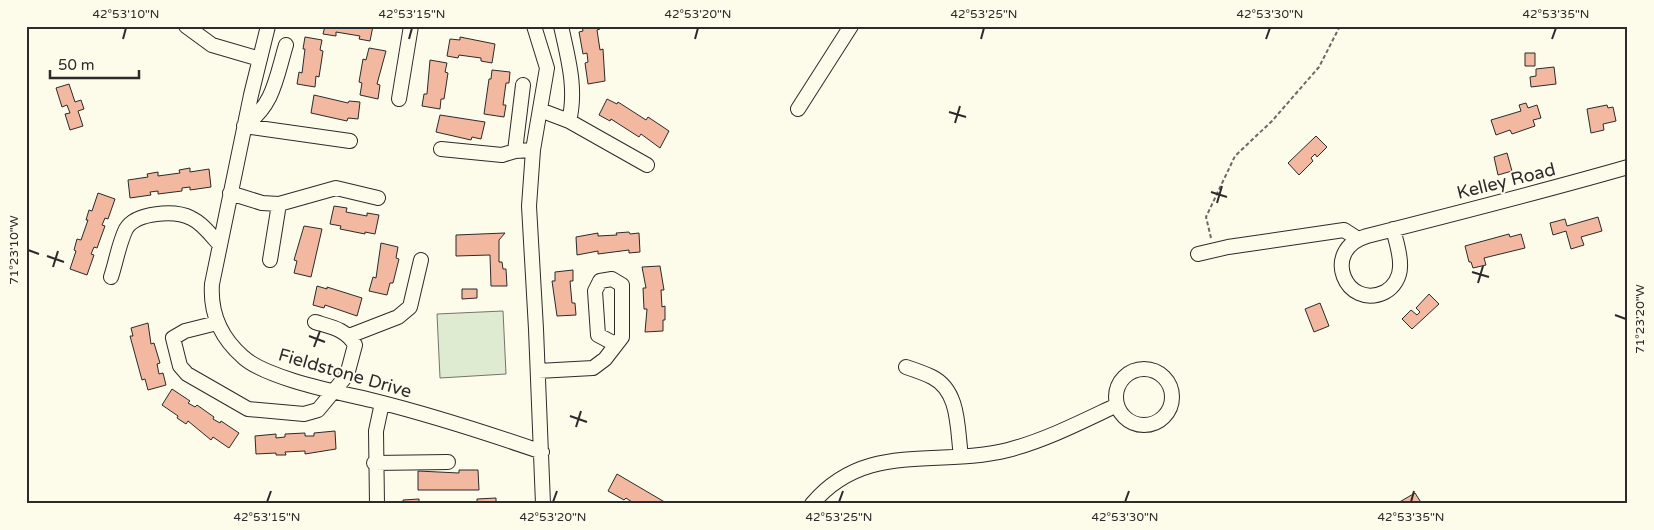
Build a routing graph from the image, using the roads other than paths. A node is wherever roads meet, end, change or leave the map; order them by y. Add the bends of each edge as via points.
1 (186, 26) edge
2 (268, 26) edge
3 (411, 26) edge
4 (534, 26) edge
5 (561, 26) edge
6 (851, 26) edge
7 (286, 45) dead end
8 (260, 59) junction
9 (523, 85) dead end
10 (399, 99) dead end
11 (798, 109) dead end
12 (540, 110) junction
13 (569, 121) junction
14 (244, 126) junction
15 (350, 142) dead end
16 (441, 148) dead end
17 (533, 150) junction
18 (515, 151) junction
19 (647, 165) dead end
20 (1628, 167) edge
21 (230, 193) junction
22 (378, 198) dead end
23 (279, 204) junction
24 (1393, 229) junction
25 (1358, 239) junction
26 (219, 244) junction
27 (1198, 254) dead end
28 (270, 260) dead end
29 (421, 260) dead end
30 (111, 277) dead end
31 (315, 322) dead end
32 (216, 323) junction
33 (349, 336) junction
34 (615, 344) dead end
35 (906, 367) dead end
36 (538, 371) junction
37 (334, 392) junction
38 (382, 403) junction
39 (1117, 405) junction
40 (542, 452) junction
41 (961, 456) junction
42 (448, 462) dead end
43 (374, 463) junction
44 (376, 504) edge
45 (542, 504) edge
46 (812, 504) edge

1 - 8 street via 212,45
2 - 8 street, Fieldstone Drive
3 - 10 street
4 - 12 street via 547,68
5 - 13 street via 573,86 574,103
6 - 11 street
7 - 14 street via 270,100 258,116
8 - 14 street, Fieldstone Drive
9 - 18 street
12 - 13 street
12 - 17 street
13 - 19 street
14 - 15 street
14 - 21 street, Fieldstone Drive
16 - 18 street via 502,155
17 - 18 street
17 - 36 street via 528,206
20 - 24 street, Kelley Road
21 - 23 street via 262,203
21 - 26 street, Fieldstone Drive
22 - 23 street via 336,188
23 - 28 street
24 - 25 street, Kelley Road
24 - 25 street via 1401,265 1388,290 1379,294 1360,294 1352,289 1342,272 1344,253
25 - 27 street via 1344,230
26 - 30 street via 190,218 174,214 145,217 133,221 126,230
26 - 32 street, Fieldstone Drive via 211,298
29 - 33 street via 410,307 398,317
31 - 33 street
32 - 37 street, Fieldstone Drive via 226,340 244,358 264,370
32 - 37 street via 185,331 173,338 180,366 187,374 256,411 304,414 318,410
33 - 37 street via 354,345 352,360 347,375
34 - 36 street via 605,359 593,368
35 - 41 street via 932,376 946,387 953,401
36 - 40 street
37 - 38 street, Fieldstone Drive
38 - 40 street, Fieldstone Drive
38 - 43 street
39 - 39 street via 1122,379 1137,370 1155,371 1163,376 1172,391 1169,410 1163,418 1146,425 1128,420
39 - 41 street via 1027,444
40 - 45 street
41 - 46 street via 864,466 824,489
42 - 43 street
43 - 44 street

